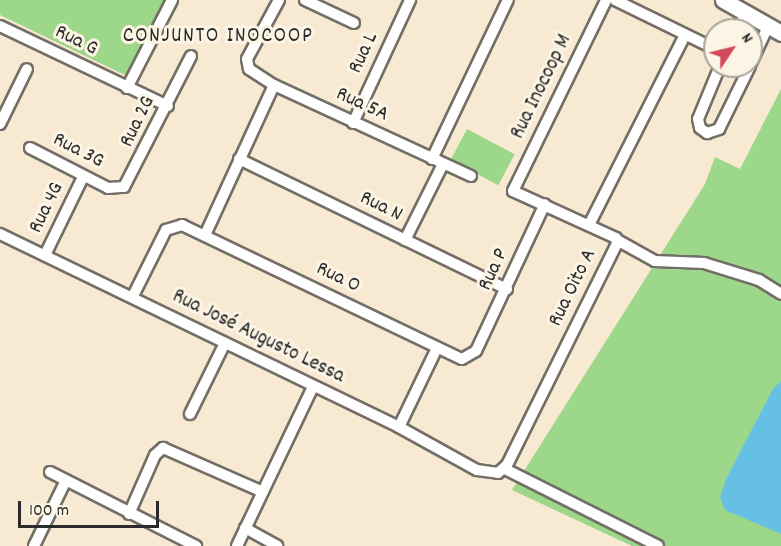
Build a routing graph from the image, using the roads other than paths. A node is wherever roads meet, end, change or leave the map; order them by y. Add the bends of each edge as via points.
1 (172, 0) edge
2 (279, 0) edge
3 (410, 0) edge
4 (508, 0) edge
5 (606, 0) edge
6 (615, 0) edge
7 (723, 0) edge
8 (311, 1) edge
9 (747, 11) junction
10 (743, 18) edge
11 (354, 23) dead end
12 (0, 26) edge
13 (775, 30) edge
14 (685, 35) junction
15 (703, 43) edge
16 (763, 46) edge
17 (191, 56) dead end
18 (27, 69) dead end
19 (715, 78) edge
20 (743, 78) edge
21 (274, 85) junction
22 (128, 88) junction
23 (168, 106) junction
24 (353, 123) junction
25 (0, 124) edge
26 (30, 148) dead end
27 (238, 159) junction
28 (438, 161) junction
29 (471, 176) dead end
30 (83, 177) junction
31 (108, 189) joint
32 (545, 204) junction
33 (589, 225) junction
34 (0, 234) edge
35 (205, 235) junction
36 (405, 240) junction
37 (617, 240) junction
38 (45, 255) junction
39 (507, 289) junction
40 (781, 294) edge
41 (133, 296) junction
42 (225, 343) junction
43 (437, 348) junction
44 (476, 351) joint
45 (313, 387) junction
46 (190, 414) dead end
47 (399, 428) junction
48 (502, 471) junction
49 (50, 472) dead end
50 (66, 480) junction
51 (263, 492) junction
52 (129, 514) junction
53 (245, 528) junction
54 (34, 546) edge
55 (196, 546) edge
56 (237, 546) edge
57 (277, 546) edge
58 (658, 546) edge

1 - 22 street
2 - 21 street, Rua 5A via 247,59 249,69
3 - 24 street, Rua L
4 - 28 street
5 - 32 street, Rua Inocoop M via 513,191
6 - 14 street
7 - 9 street
8 - 11 street
9 - 10 street
9 - 13 street
12 - 22 street, Rua G
13 - 16 street
14 - 15 street
14 - 33 street, Rua Oito A
17 - 23 street, Rua 2G
18 - 25 street
19 - 20 street via 698,119 700,128 707,133 719,129
21 - 24 street, Rua 5A
21 - 27 street
22 - 23 street, Rua G
23 - 31 street, Rua 2G via 131,181 119,190
24 - 28 street, Rua 5A
26 - 30 street, Rua 3G
27 - 35 street
27 - 36 street, Rua N
28 - 29 street, Rua 5A
28 - 36 street
30 - 31 street, Rua 3G
30 - 38 street, Rua 4G
32 - 33 street
32 - 39 street, Rua P
33 - 37 street, Rua Oito A
34 - 38 street, Rua José Augusto Lessa
35 - 41 street, Rua O via 182,225 166,230
35 - 43 street, Rua O
36 - 39 street, Rua N
37 - 40 street via 655,261 704,263 759,280
37 - 48 street, Rua Oito A
38 - 41 street, Rua José Augusto Lessa
39 - 44 street, Rua P
41 - 42 street, Rua José Augusto Lessa
42 - 45 street, Rua José Augusto Lessa
42 - 46 street
43 - 44 street, Rua O via 462,359
43 - 47 street
45 - 47 street, Rua José Augusto Lessa
45 - 51 street
47 - 48 street, Rua José Augusto Lessa via 477,470
48 - 58 street, Rua José Augusto Lessa
49 - 50 street
50 - 52 street
50 - 54 street
51 - 52 street via 163,448 155,455
51 - 53 street
52 - 55 street
53 - 56 street
53 - 57 street

